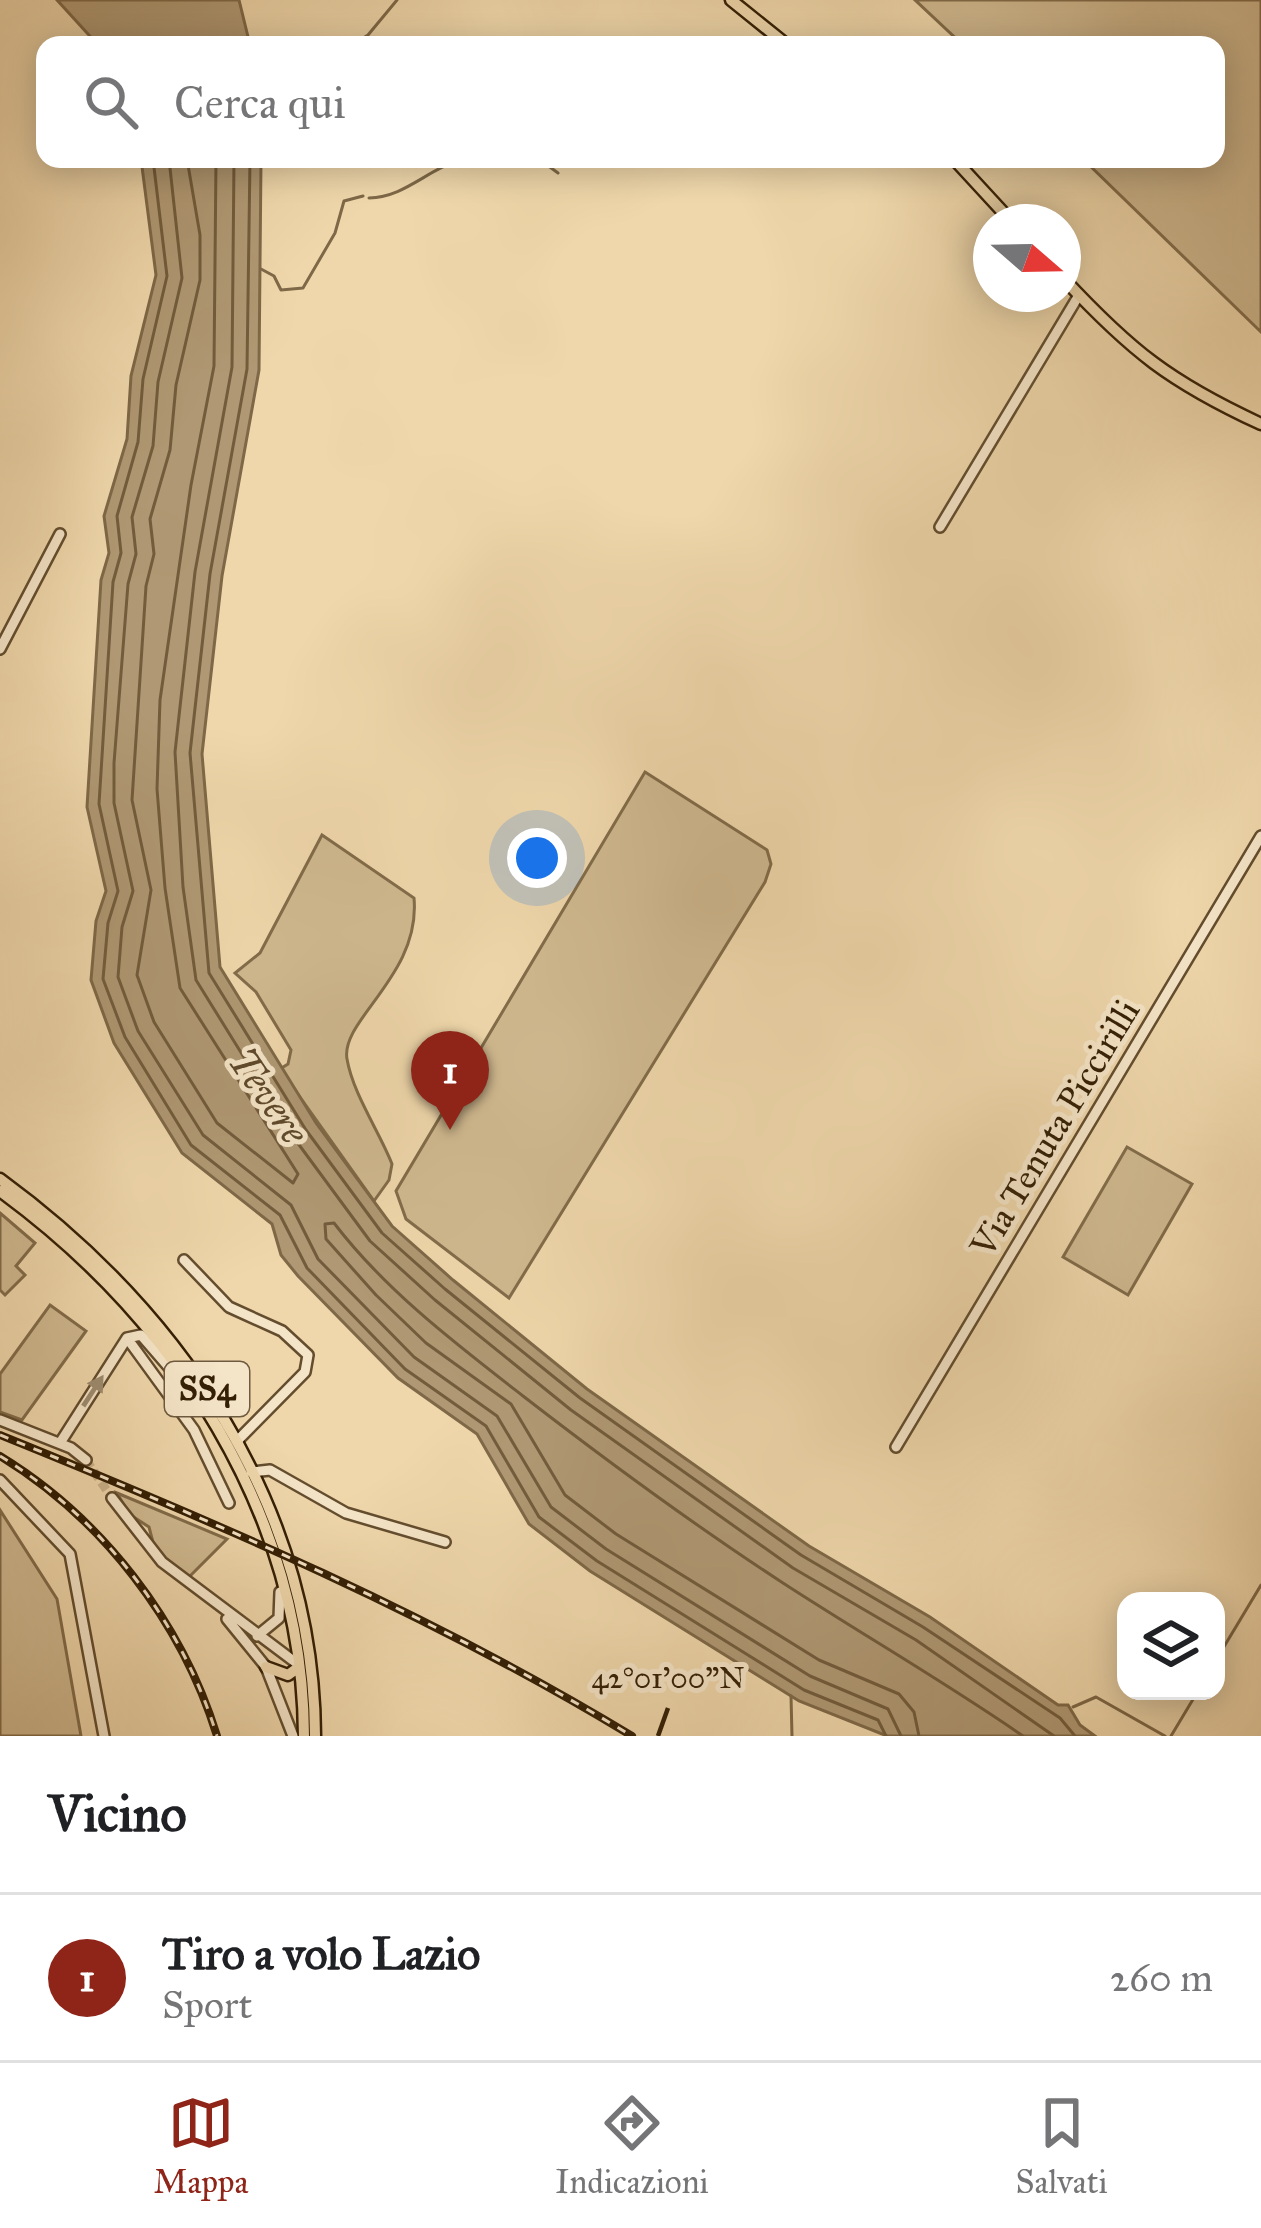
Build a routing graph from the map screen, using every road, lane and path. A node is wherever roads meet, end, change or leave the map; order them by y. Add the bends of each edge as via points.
1 (731, 0) edge
2 (776, 36) edge
3 (962, 168) edge
4 (995, 204) edge
5 (1081, 297) edge
6 (1069, 312) edge
7 (1261, 424) edge
8 (940, 527) dead end
9 (60, 534) dead end
10 (0, 650) edge
11 (1261, 837) edge
12 (0, 1179) edge
13 (0, 1191) edge
14 (184, 1260) dead end
15 (127, 1338) junction
16 (207, 1407) junction
17 (0, 1420) edge
18 (237, 1442) junction
19 (60, 1443) junction
20 (896, 1447) dead end
21 (86, 1460) tunnel mouth
22 (251, 1472) junction
23 (0, 1480) edge
24 (112, 1498) tunnel mouth
25 (229, 1503) dead end
26 (445, 1542) dead end
27 (278, 1574) junction
28 (254, 1641) junction
29 (305, 1665) junction
30 (266, 1667) junction
31 (104, 1736) edge
32 (293, 1736) edge
33 (304, 1736) edge
34 (315, 1736) edge

1 - 2 main road
3 - 4 main road
5 - 7 main road via 1160,372
6 - 8 street
9 - 10 street
11 - 20 street, Via Tenuta Piccirilli
12 - 18 main road, SS4 via 130,1289 191,1364
13 - 16 main road, SS4 via 126,1299
14 - 18 street via 229,1307 282,1331 308,1355 305,1372
15 - 16 street via 142,1336
19 -> 15 street
15 - 25 street via 194,1430
16 - 27 main road, SS4 via 248,1487
17 - 19 street
18 - 22 main road, SS4
19 - 21 street
22 - 26 street via 273,1472 346,1513
22 - 29 main road, SS4 via 288,1569
23 - 31 street via 72,1559
24 - 28 street via 152,1551
27 - 28 street via 281,1613
27 - 29 main road, SS4
28 - 29 street
28 - 30 street
29 - 30 main road via 288,1675
29 - 33 main road, SS4
29 - 34 main road, SS4
30 - 32 street

